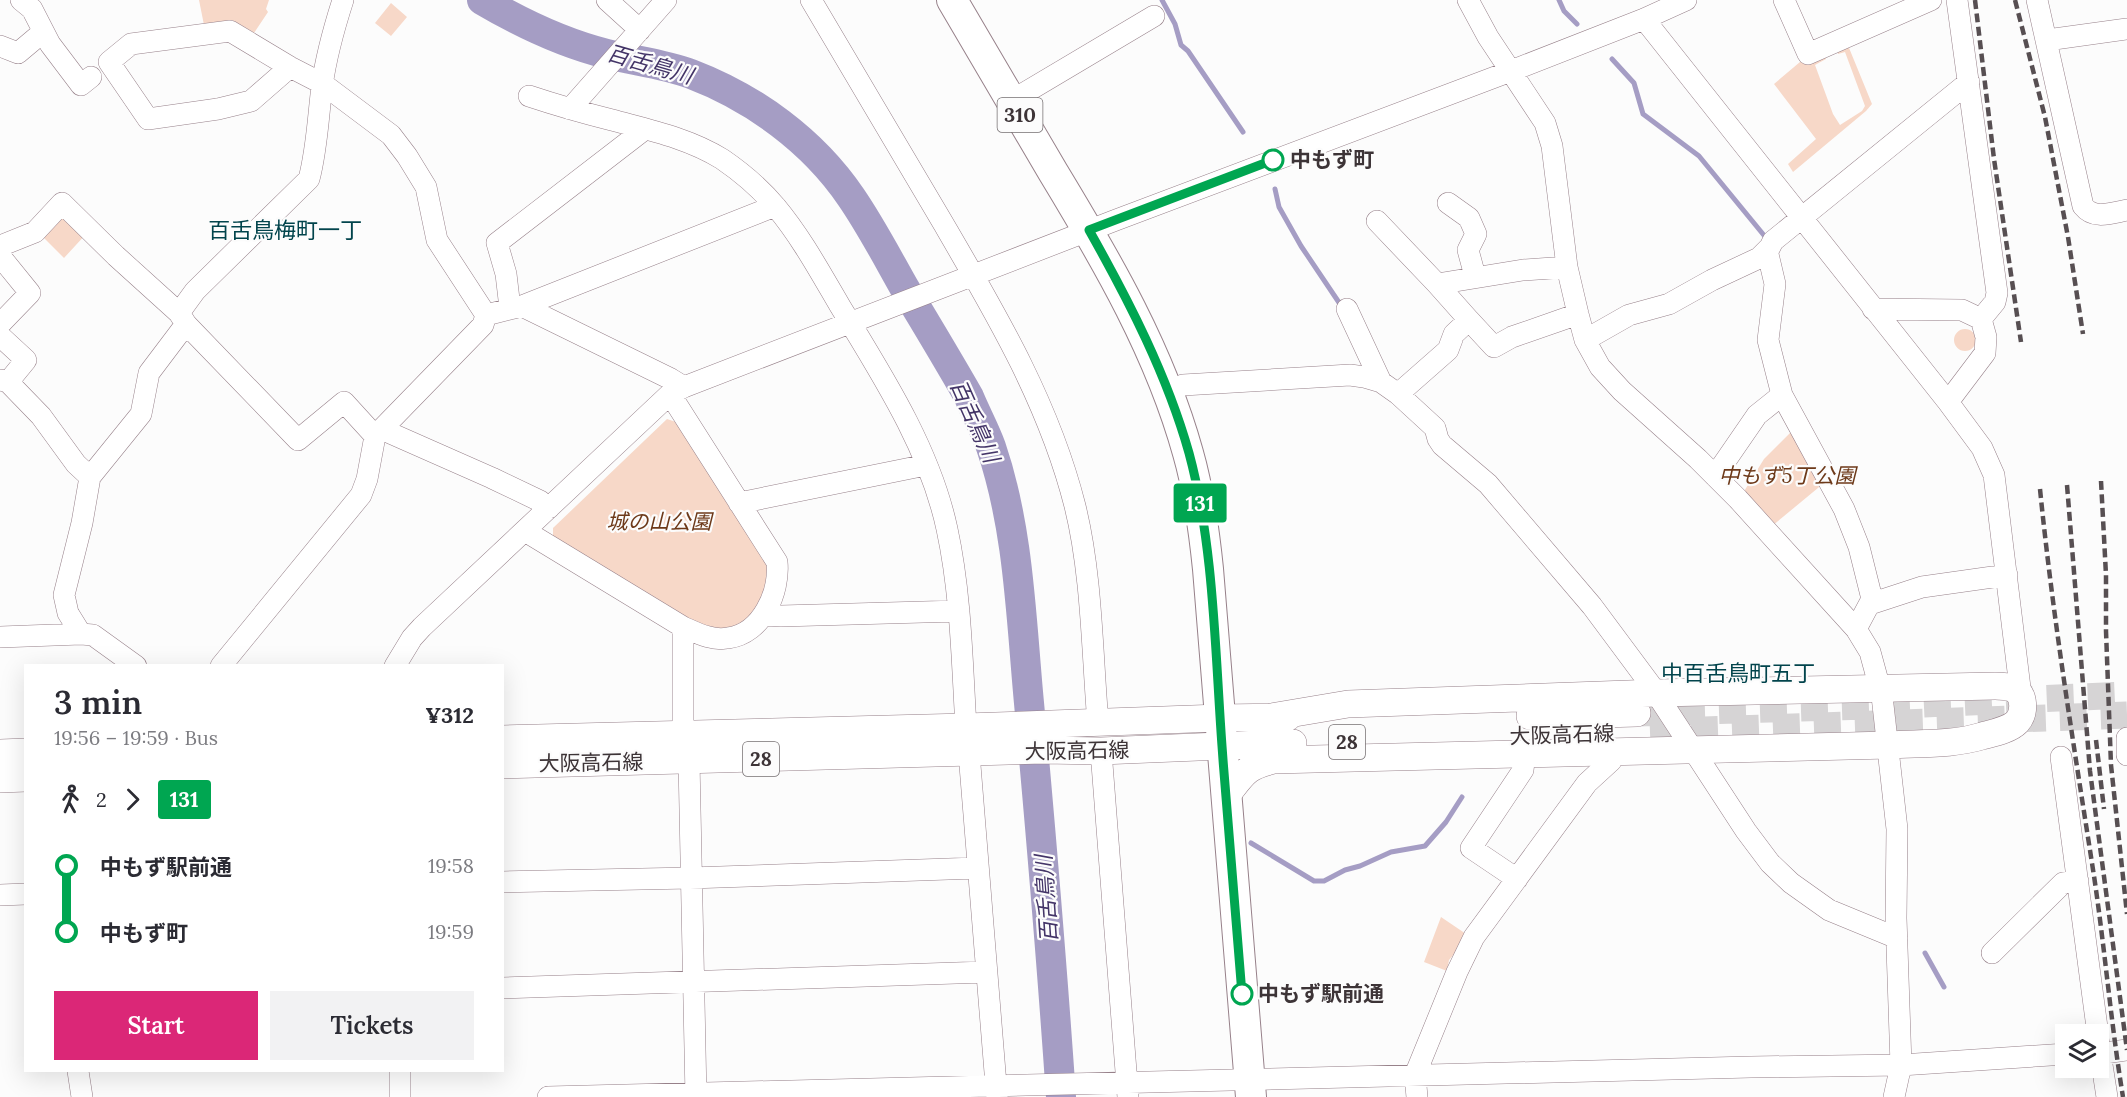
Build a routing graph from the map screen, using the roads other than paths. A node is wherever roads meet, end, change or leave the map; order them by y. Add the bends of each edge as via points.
1 (21, 0) edge
2 (343, 0) edge
3 (607, 0) edge
4 (666, 0) edge
5 (811, 0) edge
6 (952, 0) edge
7 (1468, 0) edge
8 (1686, 0) edge
9 (1784, 0) edge
10 (1931, 0) edge
11 (1957, 0) edge
12 (2037, 0) edge
13 (1154, 16) dead end
14 (1644, 19) junction
15 (2127, 29) edge
16 (640, 30) junction
17 (43, 32) junction
18 (2047, 40) junction
19 (0, 46) edge
20 (290, 67) junction
21 (1511, 71) junction
22 (91, 77) dead end
23 (1969, 82) junction
24 (323, 84) junction
25 (529, 96) dead end
26 (1011, 100) junction
27 (570, 109) junction
28 (645, 129) junction
29 (1448, 203) dead end
30 (775, 206) junction
31 (2127, 210) edge
32 (1802, 217) junction
33 (1377, 222) dead end
34 (1089, 230) junction
35 (0, 246) edge
36 (1767, 250) junction
37 (0, 256) edge
38 (1568, 267) junction
39 (974, 275) junction
40 (1475, 276) junction
41 (1437, 284) junction
42 (516, 307) junction
43 (1347, 309) dead end
44 (1873, 309) junction
45 (1578, 314) junction
46 (486, 315) junction
47 (183, 318) junction
48 (1981, 319) junction
49 (1469, 320) junction
50 (850, 323) junction
51 (0, 324) edge
52 (0, 336) edge
53 (1585, 340) junction
54 (4, 381) edge
55 (1389, 388) junction
56 (677, 391) junction
57 (1168, 392) junction
58 (1782, 395) junction
59 (1948, 402) junction
60 (378, 432) junction
61 (926, 465) junction
62 (1715, 476) junction
63 (90, 477) junction
64 (739, 503) junction
65 (549, 508) junction
66 (525, 531) junction
67 (2007, 575) junction
68 (1870, 604) junction
69 (959, 611) junction
70 (763, 615) junction
71 (683, 627) junction
72 (1856, 628) junction
73 (81, 633) junction
74 (0, 637) edge
75 (2016, 646) junction
76 (132, 664) edge
77 (223, 664) edge
78 (396, 664) edge
79 (1985, 686) junction
80 (1880, 688) junction
81 (1656, 693) junction
82 (2022, 706) junction
83 (1271, 717) junction
84 (1098, 723) junction
85 (1221, 732) junction
86 (1030, 738) junction
87 (2127, 738) edge
88 (504, 739) edge
89 (967, 740) junction
90 (1889, 745) junction
91 (686, 748) junction
92 (1694, 750) junction
93 (1101, 751) junction
94 (1615, 751) junction
95 (24, 752) edge
96 (0, 753) edge
97 (1524, 753) junction
98 (2127, 755) edge
99 (2061, 758) dead end
100 (504, 765) edge
101 (24, 778) edge
102 (0, 779) edge
103 (1226, 796) junction
104 (977, 868) junction
105 (690, 878) junction
106 (1517, 879) junction
107 (2078, 881) junction
108 (504, 882) edge
109 (24, 894) edge
110 (0, 895) edge
111 (1897, 938) junction
112 (1992, 953) dead end
113 (986, 972) junction
114 (694, 982) junction
115 (504, 988) edge
116 (2096, 1024) edge
117 (2109, 1047) edge
118 (2127, 1050) edge
119 (2055, 1055) edge
120 (1901, 1065) junction
121 (78, 1072) edge
122 (399, 1072) edge
123 (2104, 1078) edge
124 (1417, 1087) edge
125 (1250, 1088) edge
126 (1127, 1089) edge
127 (996, 1092) edge
128 (696, 1095) edge
129 (82, 1097) edge
130 (400, 1097) edge
131 (548, 1097) edge
132 (1437, 1097) edge
133 (1894, 1097) edge
134 (2107, 1097) edge

1 - 17 street via 32,9
2 - 24 street
3 - 16 street
4 - 16 street
5 - 39 street
6 - 26 highway, 310
7 - 21 street
8 - 14 street
9 - 10 street via 1808,54
11 - 23 street
12 - 18 street
13 - 26 street
14 - 21 street
14 - 32 street
15 - 18 street
16 - 27 street
17 - 19 street via 18,53
17 - 22 street via 81,85
18 - 31 street via 2083,206 2095,215
20 - 20 street via 250,100 148,119 109,62 132,44 230,31
20 - 24 street
21 - 34 street
21 - 38 street via 1545,123 1552,146
23 - 32 street
23 - 48 street via 1997,293 1995,302
24 - 46 street via 391,135 407,156 426,187 437,240
24 - 47 street via 309,179 195,291
25 - 27 street
26 - 34 highway, 310
27 - 28 street
28 - 30 street via 722,159
28 - 42 street via 497,243
29 - 40 street via 1469,218 1476,234 1468,250
30 - 42 street
30 - 50 street via 798,236
32 - 36 street
32 - 44 street
33 - 41 street
34 - 39 street
34 - 57 highway, 310 via 1141,328
35 - 47 street via 36,232 62,203
36 - 53 street via 1759,258 1669,304 1629,315
36 - 58 street via 1775,284 1768,338
37 - 51 street via 30,293
38 - 40 street
38 - 45 street
39 - 50 street
39 - 84 street via 1016,350 1050,425 1075,507 1086,571
40 - 41 street
41 - 49 street
42 - 46 street
42 - 56 street via 671,379
43 - 55 street
44 - 48 street via 1962,310
44 - 59 street
45 - 49 street via 1494,347
45 - 53 street
46 - 60 street via 483,326
47 - 60 street via 298,440 344,402
47 - 63 street via 149,373 141,414
48 - 59 street via 1985,353
49 - 55 street via 1454,334 1448,350
50 - 56 street
50 - 61 street
52 - 54 street via 26,360
53 - 62 street via 1600,367 1622,391
54 - 63 street via 41,416
55 - 57 street via 1350,375 1184,385
55 - 81 street via 1435,428 1443,445 1488,484 1592,606
56 - 64 street
56 - 65 street
57 - 85 highway, 310 via 1200,502
58 - 62 street via 1747,427
58 - 68 street via 1853,528 1872,598
59 - 67 street via 1982,448 1994,475
60 - 65 street via 492,478
60 - 77 street via 361,495
61 - 64 street
61 - 69 street via 947,528
62 - 72 street
63 - 73 street via 64,595 68,613
64 - 70 street via 777,562 778,578
65 - 66 street
66 - 71 street
66 - 78 street via 412,638
67 - 68 street via 1922,587
67 - 75 street
68 - 72 street
69 - 70 street
69 - 89 street
70 - 71 street via 747,631 727,639 708,638
71 - 91 street
72 - 80 street via 1870,652
73 - 74 street
73 - 76 street via 93,635
75 - 79 street via 2008,674
75 - 82 street
79 - 80 main road
79 - 82 main road via 2012,688 2019,693
80 - 81 main road
80 - 90 street
81 - 83 main road via 1348,704
81 - 92 street
82 - 90 main road via 2021,716 2014,724 1982,736
83 - 85 main road, 大阪高石線 / 28
83 - 85 main road, 大阪高石線 / 28 via 1644,722
84 - 85 main road, 大阪高石線 / 28
84 - 86 main road, 大阪高石線 / 28
85 - 93 main road, 大阪高石線 / 28
85 - 103 highway, 310
86 - 89 main road, 大阪高石線 / 28
86 - 93 main road, 大阪高石線 / 28
87 - 98 street
88 - 91 main road, 大阪高石線 / 28
89 - 91 main road, 大阪高石線 / 28
89 - 104 street
90 - 92 main road
90 - 111 street via 1897,829
91 - 100 main road, 大阪高石線 / 28
91 - 105 street
92 - 94 main road
92 - 111 street via 1746,831 1779,873 1828,910
93 - 126 street
94 - 97 main road
94 - 106 street
95 - 96 main road
97 - 103 main road via 1274,760 1250,768
97 - 106 street via 1522,770 1471,848
99 - 107 street
101 - 102 main road
103 - 125 highway, 310
104 - 105 street
104 - 113 street
105 - 108 street
105 - 114 street
106 - 124 street via 1474,937 1457,972
107 - 112 street via 2063,883
107 - 116 street
109 - 110 street
111 - 120 street
113 - 114 street
113 - 127 street
114 - 115 street
114 - 128 street
117 - 118 street
119 - 120 street
120 - 124 street
120 - 133 street
121 - 129 street
122 - 130 street
123 - 134 street
124 - 125 street
124 - 132 street
125 - 126 street
126 - 127 street via 1061,1084
127 - 128 street
128 - 131 street

